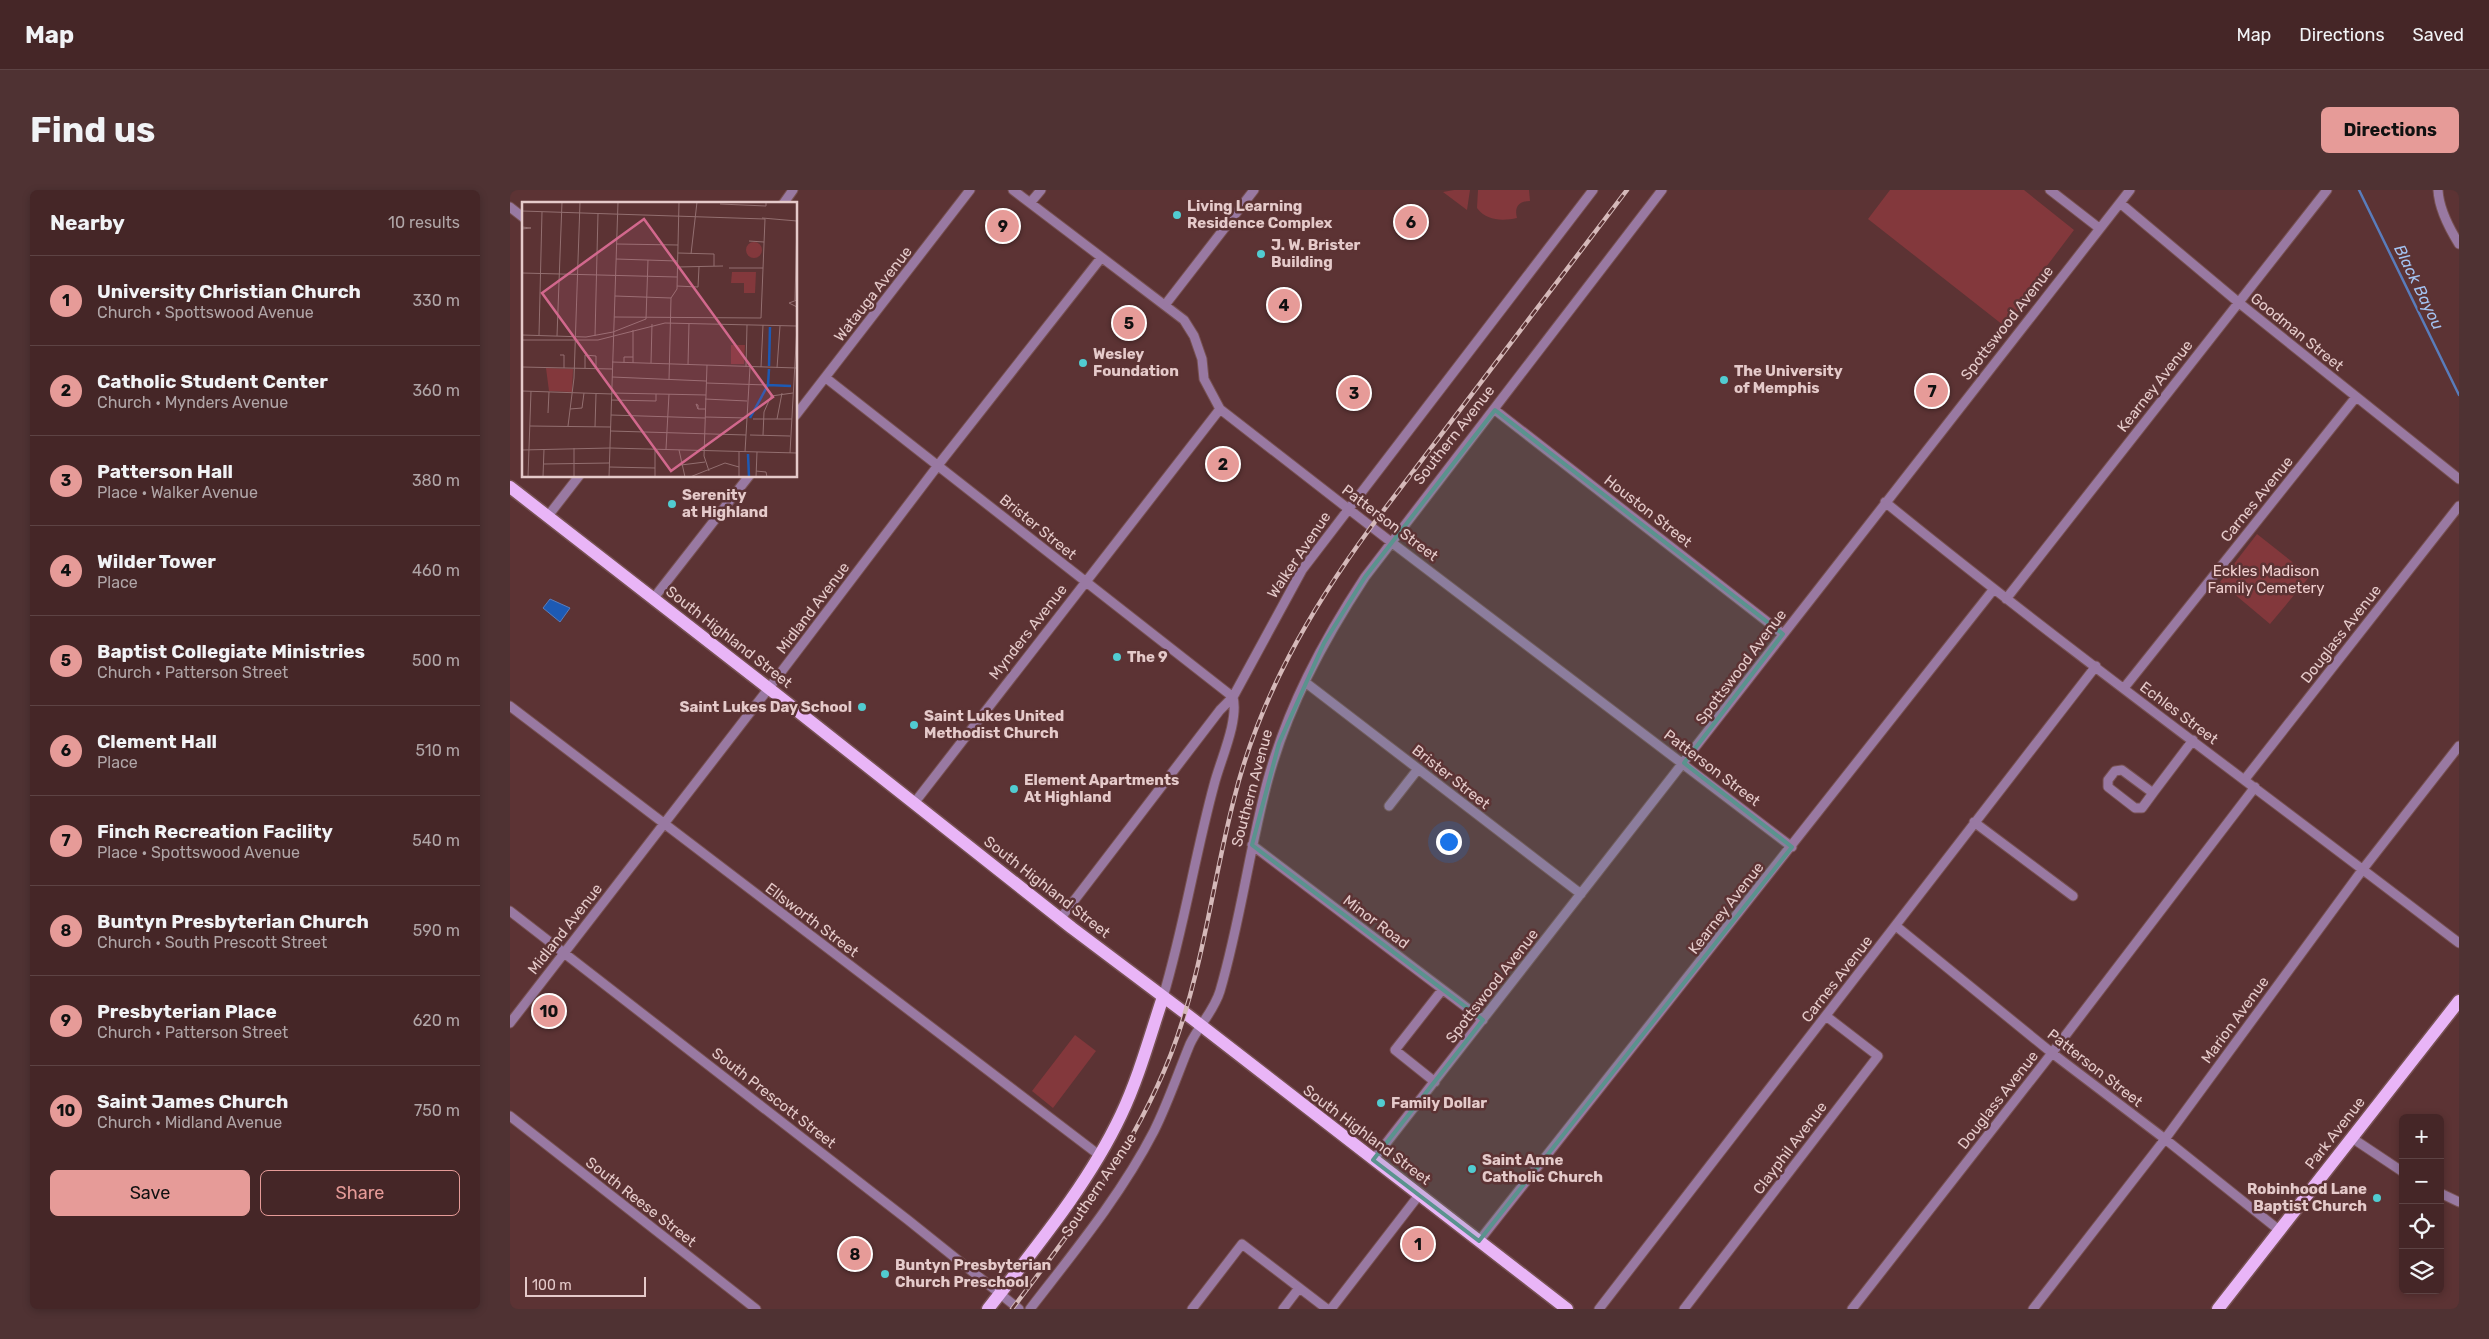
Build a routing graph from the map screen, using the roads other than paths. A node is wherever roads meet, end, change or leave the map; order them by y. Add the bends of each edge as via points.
1 (793, 190) edge
2 (970, 190) edge
3 (1013, 190) edge
4 (1041, 190) edge
5 (1254, 190) edge
6 (1592, 190) edge
7 (1662, 190) edge
8 (2050, 190) edge
9 (2130, 190) edge
10 (2327, 190) edge
11 (2438, 190) edge
12 (784, 202) edge
13 (1030, 203) junction
14 (2120, 203) junction
15 (510, 207) edge
16 (522, 216) edge
17 (2099, 228) junction
18 (2459, 244) edge
19 (1101, 258) junction
20 (2238, 302) junction
21 (1165, 305) junction
22 (826, 378) junction
23 (2356, 397) junction
24 (1220, 410) junction
25 (1495, 410) junction
26 (798, 413) edge
27 (939, 464) junction
28 (577, 478) edge
29 (747, 478) edge
30 (2459, 480) edge
31 (510, 487) edge
32 (1885, 502) junction
33 (2459, 506) edge
34 (1347, 509) junction
35 (548, 516) junction
36 (1391, 542) junction
37 (1084, 582) junction
38 (1993, 590) junction
39 (654, 599) junction
40 (2006, 599) junction
41 (1783, 634) junction
42 (2096, 666) junction
43 (1304, 682) junction
44 (769, 688) junction
45 (2124, 688) junction
46 (1233, 697) junction
47 (510, 706) edge
48 (2193, 740) junction
49 (2459, 746) edge
50 (1684, 763) junction
51 (1418, 769) junction
52 (2245, 779) junction
53 (2255, 787) junction
54 (2153, 793) junction
55 (915, 802) junction
56 (1389, 806) dead end
57 (1974, 822) junction
58 (663, 824) junction
59 (1252, 845) junction
60 (1792, 847) junction
61 (2363, 869) junction
62 (1581, 894) junction
63 (2073, 896) dead end
64 (510, 911) edge
65 (1060, 919) junction
66 (1896, 926) junction
67 (2459, 943) edge
68 (564, 952) junction
69 (1442, 990) junction
70 (1163, 996) junction
71 (2459, 1001) edge
72 (1826, 1016) junction
73 (1483, 1020) junction
74 (510, 1023) edge
75 (1201, 1027) junction
76 (2052, 1052) junction
77 (1435, 1082) junction
78 (510, 1116) edge
79 (2352, 1138) junction
80 (2165, 1139) junction
81 (1099, 1155) junction
82 (1373, 1160) junction
83 (2399, 1169) edge
84 (1419, 1195) junction
85 (2444, 1195) edge
86 (2459, 1202) edge
87 (2279, 1230) junction
88 (1479, 1242) junction
89 (1300, 1288) junction
90 (1001, 1293) junction
91 (756, 1309) edge
92 (988, 1309) edge
93 (1019, 1309) edge
94 (1030, 1309) edge
95 (1192, 1309) edge
96 (1283, 1309) edge
97 (1329, 1309) edge
98 (1567, 1309) edge
99 (1598, 1309) edge
100 (1684, 1309) edge
101 (1852, 1309) edge
102 (2033, 1309) edge
103 (2220, 1309) edge

1 - 12 street
2 - 22 street, Watauga Avenue
3 - 13 street, Patterson Street
4 - 13 street
5 - 21 street
6 - 34 street, Walker Avenue
7 - 25 street, Southern Avenue
8 - 17 street
9 - 14 street, Spottswood Avenue
10 - 20 street, Kearney Avenue
11 - 18 street via 2438,199 2450,230
13 - 19 street, Patterson Street
14 - 17 street, Spottswood Avenue
14 - 20 street, Goodman Street
15 - 16 street
17 - 32 street, Spottswood Avenue
19 - 21 street, Patterson Street
19 - 27 street, Midland Avenue
20 - 23 street, Goodman Street
20 - 40 street, Kearney Avenue
21 - 24 street, Patterson Street via 1184,320 1194,336 1204,378
22 - 26 street, Watauga Avenue
22 - 27 street, Brister Street
23 - 30 street, Goodman Street
23 - 45 street, Carnes Avenue
24 - 34 street, Patterson Street
24 - 37 street, Mynders Avenue
25 - 36 street, Southern Avenue
25 - 41 street, Houston Street
27 - 37 street, Brister Street
27 - 44 street, Midland Avenue
28 - 35 street
29 - 39 street
31 - 35 main road, South Highland Street
32 - 38 street, Echles Street
32 - 41 street, Spottswood Avenue
33 - 52 street, Douglass Avenue
34 - 36 street, Patterson Street
34 - 46 street, Walker Avenue via 1298,577
35 - 39 main road, South Highland Street
36 - 43 street, Southern Avenue via 1342,611
36 - 50 street, Patterson Street
37 - 46 street, Brister Street
37 - 55 street, Mynders Avenue
38 - 40 street, Echles Street
38 - 60 street, Kearney Avenue
39 - 44 main road, South Highland Street
40 - 42 street, Echles Street
41 - 50 street, Spottswood Avenue
42 - 45 street, Echles Street
42 - 57 street, Carnes Avenue
43 - 51 street, Brister Street
43 - 59 street, Southern Avenue via 1271,768
44 - 55 main road, South Highland Street
44 - 58 street, Midland Avenue
45 - 48 street, Echles Street
46 - 65 street, Walker Avenue
46 - 70 street, Southern Avenue via 1235,713 1213,786 1177,949
47 - 58 street, Ellsworth Street
48 - 52 street, Echles Street
48 - 54 street
49 - 61 street, Marion Avenue
50 - 60 street, Patterson Street
50 - 62 street, Spottswood Avenue
51 - 56 street
51 - 62 street, Brister Street
52 - 53 street, Echles Street
53 - 61 street, Echles Street
53 - 76 street, Douglass Avenue
54 - 54 street via 2142,808 2135,808 2108,787 2108,780 2114,771 2122,770
55 - 65 main road, South Highland Street
57 - 63 street
57 - 66 street, Carnes Avenue
58 - 68 street, Midland Avenue
58 - 81 street, Ellsworth Street
59 - 69 street, Minor Road
59 - 75 street, Southern Avenue via 1220,991 1213,1010
60 - 88 street, Kearney Avenue
61 - 67 street, Echles Street
61 - 80 street, Marion Avenue
62 - 73 street, Spottswood Avenue
64 - 68 street, South Prescott Street
65 - 70 main road, South Highland Street
66 - 72 street, Carnes Avenue
66 - 76 street, Patterson Street
68 - 74 street, Midland Avenue
68 - 90 street, South Prescott Street
69 - 73 street, Minor Road
69 - 77 street via 1395,1050
70 - 75 main road, South Highland Street
70 - 81 main road, Southern Avenue via 1121,1115
71 - 79 main road, Park Avenue
72 - 99 street, Carnes Avenue
72 - 100 street, Clayphil Avenue via 1878,1056
73 - 77 street, Spottswood Avenue
75 - 82 main road, South Highland Street
75 - 94 street, Southern Avenue via 1191,1042 1154,1130 1132,1169 1092,1229
76 - 80 street, Patterson Street
76 - 101 street, Douglass Avenue
77 - 82 street, Spottswood Avenue
78 - 91 street, South Reese Street
79 - 83 street
79 - 87 main road, Park Avenue
80 - 87 street, Patterson Street
80 - 102 street, Marion Avenue
81 - 90 main road, Southern Avenue via 1055,1223
82 - 84 main road, South Highland Street
84 - 88 main road, South Highland Street
84 - 97 street
85 - 86 street
87 - 103 main road, Park Avenue
88 - 98 main road, South Highland Street
89 - 95 street via 1242,1244
89 - 96 street
89 - 97 street
90 - 92 main road, Southern Avenue
90 - 93 street, South Prescott Street

